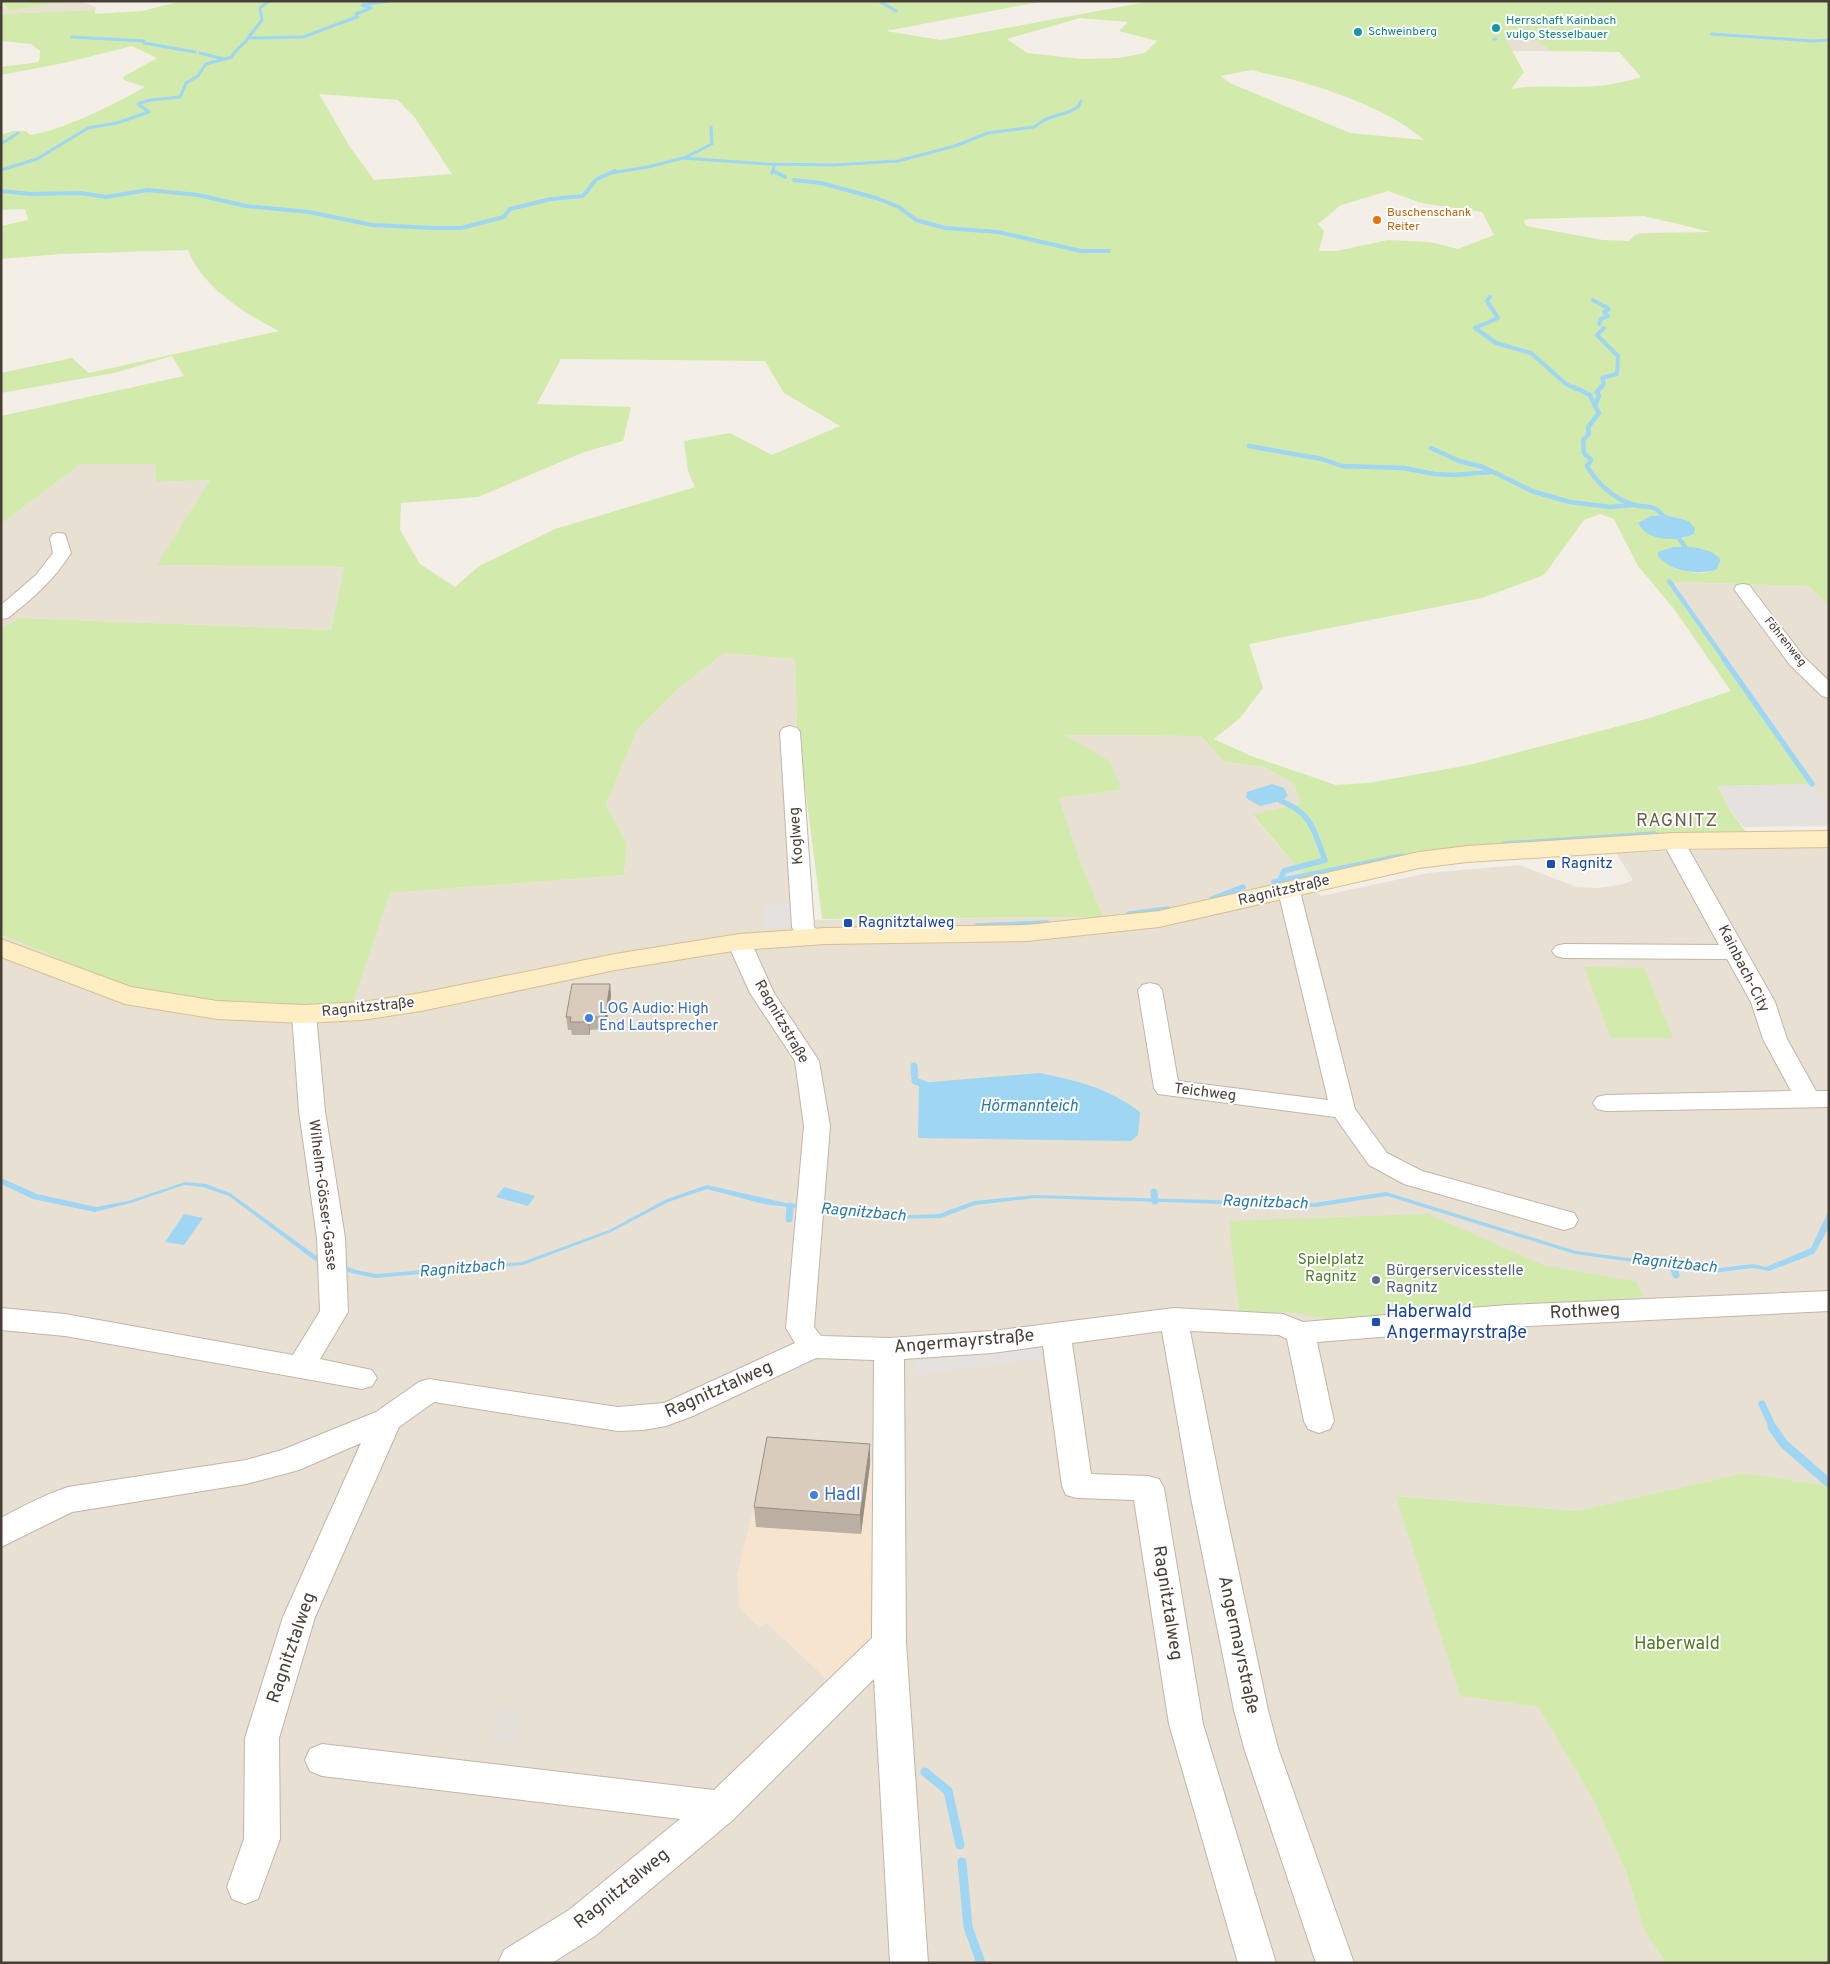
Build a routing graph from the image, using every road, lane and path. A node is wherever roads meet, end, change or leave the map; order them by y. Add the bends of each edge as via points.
1 (58, 538) dead end
2 (1744, 589) dead end
3 (1, 614) edge
4 (1829, 692) edge
5 (790, 732) dead end
6 (1829, 840) edge
7 (1673, 841) junction
8 (1289, 891) junction
9 (804, 938) junction
10 (739, 942) junction
11 (1, 947) edge
12 (1564, 951) dead end
13 (1736, 952) junction
14 (1150, 990) dead end
15 (304, 1014) junction
16 (1818, 1099) edge
17 (1606, 1103) dead end
18 (1343, 1110) junction
19 (1564, 1220) dead end
20 (1829, 1301) edge
21 (1, 1319) edge
22 (1174, 1319) junction
23 (1291, 1329) junction
24 (1056, 1334) junction
25 (813, 1347) junction
26 (889, 1349) junction
27 (301, 1367) junction
28 (362, 1378) dead end
29 (387, 1420) junction
30 (1319, 1421) dead end
31 (1, 1534) edge
32 (888, 1643) junction
33 (322, 1760) dead end
34 (721, 1807) junction
35 (245, 1887) dead end
36 (1252, 1946) edge
37 (517, 1963) edge
38 (909, 1963) edge
39 (1335, 1963) edge

1 - 3 street via 62,553 54,567
2 - 4 street, Föhrenweg via 1797,661
5 - 9 street, Koglweg
6 - 7 main road, Ragnitzstraße
7 - 8 main road, Ragnitzstraße via 1419,860
7 - 13 street, Kainbach-City
8 - 9 main road, Ragnitzstraße via 1159,919 1090,928 992,934
8 - 18 street
9 - 10 main road, Ragnitzstraße
10 - 15 main road, Ragnitzstraße via 615,962 421,1002 362,1011
10 - 25 street, Ragnitzstraße via 762,994 807,1060 817,1126 800,1328
11 - 15 main road, Ragnitzstraße via 125,995 217,1010
12 - 13 street
13 - 16 street, Kainbach-City via 1764,1002 1775,1039
14 - 18 street, Teichweg via 1167,1088
15 - 27 street, Wilhelm-Gösser-Gasse via 312,1111 331,1238 334,1312
16 - 17 street, Kainbach-City
18 - 19 street via 1378,1158 1413,1178
20 - 23 street, Rothweg
21 - 27 street via 65,1325
22 - 23 street, Angermayrstraße
22 - 24 street, Angermayrstraße
22 - 39 street, Angermayrstraße via 1251,1710
23 - 30 street via 1308,1361
24 - 26 street, Angermayrstraße
24 - 36 street, Ragnitztalweg via 1077,1486 1148,1488 1186,1724
25 - 26 street, Angermayrstraße
25 - 29 street, Ragnitztalweg via 655,1418 618,1419 429,1390
26 - 32 street
27 - 28 street
29 - 31 street, Ragnitztalweg via 288,1461 246,1472 68,1500
29 - 35 street, Ragnitztalweg via 299,1617 262,1738 262,1839
32 - 34 street, Ragnitztalweg
32 - 38 street
33 - 34 street
34 - 37 street, Ragnitztalweg via 582,1923

